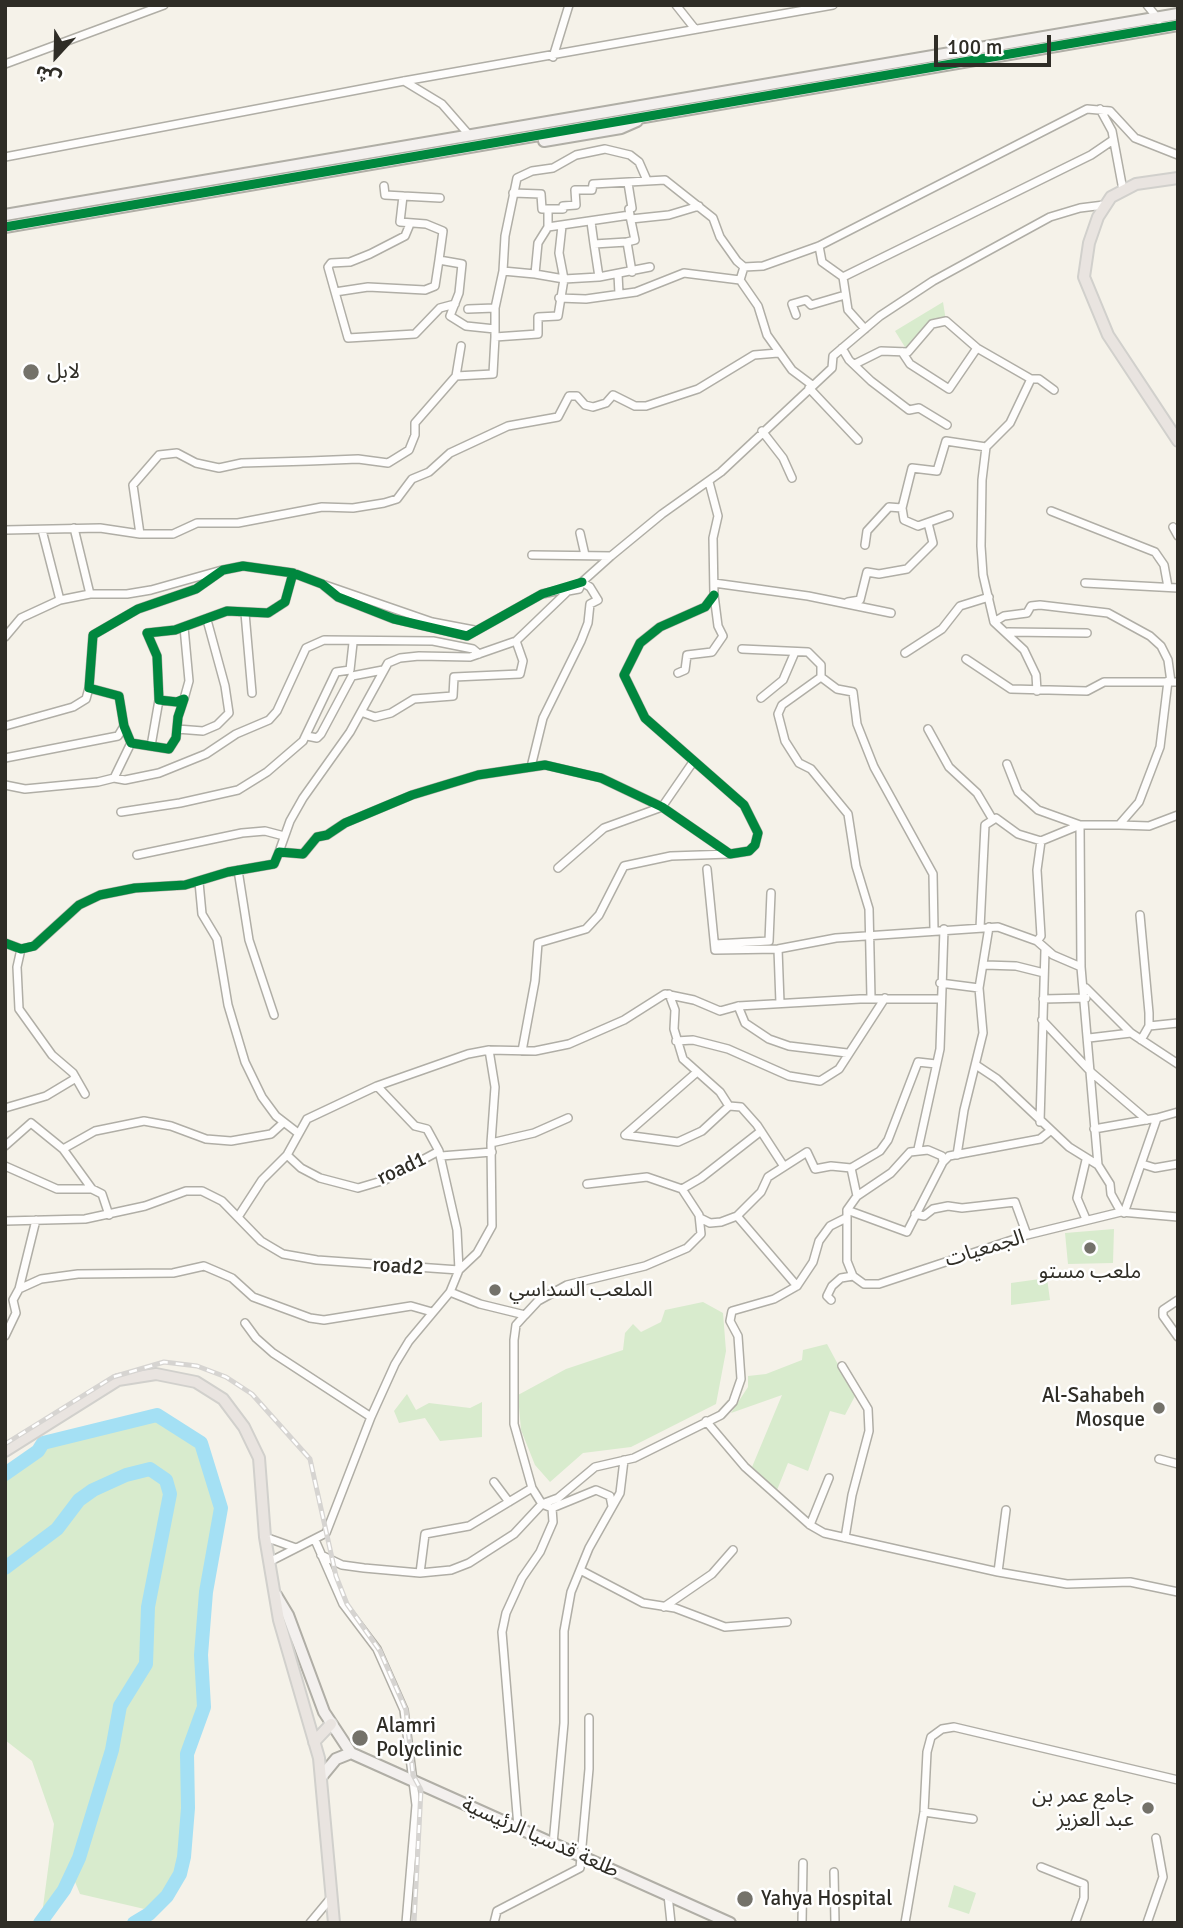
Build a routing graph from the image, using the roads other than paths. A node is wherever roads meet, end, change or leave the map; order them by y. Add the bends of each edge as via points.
1 (164, 5) edge
2 (569, 5) edge
3 (676, 5) edge
4 (833, 5) edge
5 (1147, 5) edge
6 (1178, 14) edge
7 (1160, 22) junction
8 (1178, 25) edge
9 (695, 29) junction
10 (553, 57) junction
11 (5, 64) edge
12 (404, 81) junction
13 (1100, 109) junction
14 (645, 116) junction
15 (576, 136) junction
16 (508, 139) junction
17 (1113, 140) junction
18 (471, 141) junction
19 (582, 154) junction
20 (1178, 155) edge
21 (5, 156) edge
22 (646, 178) junction
23 (1178, 178) edge
24 (628, 183) junction
25 (384, 186) dead end
26 (1123, 190) junction
27 (513, 193) junction
28 (403, 196) junction
29 (440, 198) dead end
30 (1104, 205) junction
31 (699, 206) junction
32 (548, 209) junction
33 (5, 215) edge
34 (631, 217) junction
35 (591, 222) junction
36 (410, 224) junction
37 (562, 226) junction
38 (548, 227) junction
39 (5, 228) edge
40 (627, 242) junction
41 (594, 244) junction
42 (819, 246) junction
43 (439, 260) junction
44 (650, 267) dead end
45 (744, 267) junction
46 (503, 271) junction
47 (632, 272) junction
48 (535, 274) junction
49 (618, 274) junction
50 (598, 277) junction
51 (843, 277) junction
52 (564, 279) junction
53 (740, 280) junction
54 (335, 292) junction
55 (619, 295) junction
56 (845, 295) junction
57 (559, 298) junction
58 (455, 303) junction
59 (495, 308) junction
60 (468, 309) dead end
61 (796, 315) dead end
62 (865, 329) junction
63 (495, 333) junction
64 (461, 346) dead end
65 (842, 348) junction
66 (976, 348) junction
67 (901, 352) junction
68 (778, 353) junction
69 (855, 364) junction
70 (456, 376) junction
71 (1031, 380) junction
72 (811, 387) junction
73 (1054, 390) dead end
74 (947, 425) dead end
75 (762, 432) junction
76 (858, 440) dead end
77 (1178, 441) edge
78 (986, 447) junction
79 (792, 478) dead end
80 (709, 482) junction
81 (902, 508) junction
82 (1051, 511) dead end
83 (949, 515) dead end
84 (928, 523) junction
85 (1173, 527) dead end
86 (74, 528) junction
87 (5, 530) edge
88 (42, 530) junction
89 (580, 533) dead end
90 (140, 534) junction
91 (1178, 536) edge
92 (865, 545) dead end
93 (532, 555) dead end
94 (585, 555) junction
95 (611, 556) junction
96 (223, 570) junction
97 (293, 573) junction
98 (582, 582) junction
99 (714, 583) junction
100 (1085, 583) dead end
101 (1168, 587) junction
102 (1178, 588) edge
103 (90, 594) junction
104 (714, 595) junction
105 (989, 597) junction
106 (61, 600) junction
107 (844, 603) junction
108 (245, 613) junction
109 (891, 613) dead end
110 (206, 620) junction
111 (994, 622) junction
112 (184, 627) junction
113 (1008, 632) junction
114 (1087, 633) dead end
115 (5, 637) edge
116 (516, 641) junction
117 (353, 643) junction
118 (742, 649) dead end
119 (795, 652) junction
120 (905, 653) dead end
121 (479, 654) junction
122 (966, 659) dead end
123 (383, 670) junction
124 (351, 673) junction
125 (678, 673) dead end
126 (821, 677) junction
127 (1172, 682) edge
128 (89, 688) junction
129 (1037, 691) junction
130 (252, 693) dead end
131 (761, 698) dead end
132 (184, 699) junction
133 (159, 700) junction
134 (361, 712) junction
135 (5, 726) edge
136 (124, 726) junction
137 (177, 729) junction
138 (928, 729) dead end
139 (307, 736) junction
140 (131, 743) junction
141 (151, 746) junction
142 (5, 758) edge
143 (693, 762) junction
144 (1007, 764) dead end
145 (531, 767) junction
146 (114, 778) junction
147 (5, 785) edge
148 (662, 807) junction
149 (121, 811) dead end
150 (1178, 815) edge
151 (993, 820) junction
152 (1080, 825) junction
153 (1119, 825) junction
154 (284, 836) junction
155 (1041, 841) junction
156 (279, 852) junction
157 (730, 854) junction
158 (137, 855) dead end
159 (558, 868) dead end
160 (707, 869) dead end
161 (238, 870) junction
162 (199, 882) junction
163 (771, 893) dead end
164 (1140, 915) dead end
165 (985, 928) junction
166 (944, 929) junction
167 (934, 930) junction
168 (872, 935) junction
169 (1037, 941) junction
170 (5, 943) edge
171 (715, 944) junction
172 (21, 949) junction
173 (778, 949) junction
174 (1045, 950) junction
175 (985, 965) junction
176 (1081, 967) junction
177 (1044, 973) junction
178 (5, 983) edge
179 (17, 983) junction
180 (940, 983) junction
181 (979, 988) junction
182 (1085, 988) junction
183 (669, 994) junction
184 (871, 998) junction
185 (885, 998) junction
186 (1086, 998) junction
187 (939, 999) junction
188 (1044, 999) junction
189 (780, 1003) junction
190 (738, 1006) junction
191 (274, 1015) dead end
192 (1042, 1020) junction
193 (1178, 1023) edge
194 (1149, 1026) junction
195 (1131, 1033) junction
196 (1089, 1038) junction
197 (1142, 1040) junction
198 (676, 1041) junction
199 (489, 1050) junction
200 (522, 1051) junction
201 (848, 1053) junction
202 (936, 1064) junction
203 (1178, 1064) edge
204 (976, 1065) junction
205 (697, 1072) junction
206 (1092, 1073) junction
207 (76, 1078) junction
208 (377, 1086) junction
209 (85, 1094) dead end
210 (729, 1106) junction
211 (5, 1108) edge
212 (1178, 1112) edge
213 (568, 1118) dead end
214 (1157, 1118) junction
215 (1147, 1120) junction
216 (1040, 1122) junction
217 (282, 1124) junction
218 (1094, 1129) junction
219 (761, 1131) junction
220 (1050, 1131) junction
221 (298, 1133) junction
222 (5, 1146) edge
223 (491, 1147) junction
224 (63, 1149) junction
225 (918, 1149) junction
226 (440, 1154) junction
227 (287, 1155) junction
228 (957, 1155) junction
229 (1086, 1160) junction
230 (943, 1162) junction
231 (1143, 1164) junction
232 (1178, 1164) edge
233 (5, 1166) edge
234 (783, 1166) junction
235 (1098, 1166) junction
236 (851, 1168) junction
237 (587, 1184) dead end
238 (92, 1189) junction
239 (682, 1189) junction
240 (857, 1196) junction
241 (1123, 1213) junction
242 (847, 1214) junction
243 (915, 1214) junction
244 (109, 1215) junction
245 (737, 1216) junction
246 (238, 1217) junction
247 (1178, 1217) edge
248 (700, 1218) junction
249 (1086, 1219) junction
250 (36, 1220) junction
251 (5, 1221) edge
252 (1027, 1235) junction
253 (459, 1270) junction
254 (853, 1276) junction
255 (797, 1286) junction
256 (19, 1289) junction
257 (450, 1292) junction
258 (13, 1300) junction
259 (831, 1300) dead end
260 (1178, 1300) edge
261 (5, 1307) edge
262 (432, 1312) junction
263 (525, 1315) junction
264 (245, 1323) dead end
265 (5, 1336) edge
266 (1178, 1337) edge
267 (842, 1366) dead end
268 (370, 1417) junction
269 (706, 1421) junction
270 (5, 1451) edge
271 (1159, 1458) dead end
272 (624, 1460) junction
273 (1178, 1464) edge
274 (830, 1478) dead end
275 (494, 1482) dead end
276 (531, 1488) junction
277 (509, 1502) junction
278 (542, 1504) junction
279 (612, 1507) junction
280 (552, 1508) junction
281 (1006, 1510) dead end
282 (810, 1525) junction
283 (265, 1537) junction
284 (845, 1538) junction
285 (316, 1541) junction
286 (296, 1548) junction
287 (733, 1550) dead end
288 (321, 1555) junction
289 (270, 1562) junction
290 (582, 1571) junction
291 (420, 1573) junction
292 (998, 1573) junction
293 (274, 1592) junction
294 (1178, 1592) edge
295 (663, 1608) junction
296 (787, 1622) dead end
297 (589, 1718) dead end
298 (331, 1724) junction
299 (314, 1742) junction
300 (351, 1754) junction
301 (322, 1776) junction
302 (412, 1780) junction
303 (1178, 1780) edge
304 (924, 1812) junction
305 (973, 1819) dead end
306 (518, 1827) junction
307 (1156, 1838) dead end
308 (553, 1844) junction
309 (582, 1856) junction
310 (803, 1863) dead end
311 (1041, 1867) dead end
312 (834, 1872) dead end
313 (668, 1895) junction
314 (330, 1899) junction
315 (310, 1923) edge
316 (334, 1923) edge
317 (406, 1923) edge
318 (494, 1923) edge
319 (671, 1923) edge
320 (730, 1923) edge
321 (802, 1923) edge
322 (835, 1923) edge
323 (905, 1923) edge
324 (1075, 1923) edge
325 (1147, 1923) edge

1 - 11 street
2 - 10 street
3 - 9 street
4 - 9 street
5 - 7 street
6 - 7 street
7 - 8 street
7 - 14 street
7 - 18 street
9 - 10 street
10 - 12 street
12 - 18 street via 442,104
12 - 21 street
13 - 17 street
13 - 20 street via 1110,111 1135,138
13 - 42 street via 1065,118 1023,144
14 - 15 street via 621,128
14 - 16 street
15 - 16 street via 533,142
15 - 19 street
16 - 18 street
17 - 26 street
17 - 51 street via 1079,162
18 - 33 street
18 - 39 street
19 - 22 street via 618,150 639,162
19 - 27 street via 517,178
22 - 24 street
22 - 31 street via 675,184
23 - 26 main road
24 - 32 street via 593,184 592,190 575,190 576,205
24 - 34 street
25 - 28 street via 385,195
26 - 30 main road
27 - 32 street via 541,194 542,209
27 - 46 street
28 - 29 street
28 - 36 street via 400,222
30 - 62 street via 1051,217 933,281
30 - 77 main road via 1084,262 1087,290 1116,349
31 - 34 street via 669,215
31 - 45 street via 713,218 726,247
32 - 38 street
34 - 35 street
34 - 40 street via 635,240
35 - 37 street
35 - 41 street
36 - 43 street via 443,231
36 - 54 street via 405,236 370,254 331,263 328,267
37 - 38 street
37 - 52 street via 559,253
38 - 48 street via 538,243
40 - 41 street
40 - 47 street
41 - 50 street
42 - 45 street via 778,263
42 - 51 street via 822,262
43 - 54 street via 435,286 425,290 368,287
43 - 58 street via 462,264
44 - 47 street
45 - 53 street
46 - 48 street
46 - 59 street
47 - 49 street
48 - 52 street
49 - 50 street
49 - 55 street
50 - 52 street
51 - 56 street
52 - 57 street
53 - 55 street via 678,274
53 - 68 street via 751,292
54 - 58 street via 348,338 415,334 440,308
55 - 57 street
56 - 61 street via 811,305 806,300 792,304
56 - 62 street via 848,310
57 - 63 street via 558,316 538,317 538,334
58 - 63 street via 450,316 466,326
59 - 60 street
59 - 63 street
62 - 65 street
63 - 70 street via 493,374
64 - 70 street
65 - 69 street
65 - 72 street via 833,356 832,368
66 - 67 street via 946,321 932,324 915,346
66 - 67 street via 949,389 910,365
66 - 71 street
67 - 69 street via 881,351
68 - 72 street
68 - 90 street via 754,355 698,388 646,406 613,395 593,407 569,396 558,417 508,426 450,453 429,472 412,478 397,499 238,523 197,523 173,534
69 - 74 street via 909,410 919,408
70 - 90 street via 415,423 409,450 388,463 358,459 242,463 219,468 177,453 159,455 133,485
71 - 73 street via 1039,379
71 - 78 street via 1010,423
72 - 75 street
72 - 76 street
75 - 79 street via 783,457
75 - 80 street
78 - 81 street via 946,441 937,471 912,468
78 - 105 street via 981,546
80 - 95 street
80 - 99 street via 719,516 713,538
81 - 84 street via 904,520 918,526
81 - 92 street via 889,507 867,531
82 - 101 street via 1155,552 1164,565
83 - 84 street
84 - 107 street via 933,543 907,569 867,572 860,600
85 - 91 street
86 - 88 street
86 - 90 street
86 - 103 street
87 - 88 street
88 - 106 street
89 - 94 street
93 - 94 street
94 - 95 street
95 - 98 street
96 - 97 street via 243,566
96 - 103 street via 150,590
96 - 128 street via 204,584 138,608 93,635
97 - 98 street via 394,619 467,636 542,594
97 - 108 street via 282,605 262,614
98 - 116 street
98 - 145 street via 598,600 590,604 581,640 543,718
99 - 104 street
99 - 107 street
100 - 101 street
101 - 102 street
103 - 106 street
104 - 125 street via 723,636 712,652 687,655 685,670
104 - 143 street via 705,607 660,627 640,643 624,675 645,718
105 - 111 street
105 - 120 street via 960,606 942,629
106 - 115 street via 21,618
107 - 109 street
108 - 110 street via 227,611
108 - 130 street
110 - 112 street
110 - 137 street via 229,713 203,731
111 - 113 street
111 - 127 street via 1027,613 1031,606 1108,613 1161,646
112 - 132 street via 189,681
112 - 133 street via 148,633 157,656
113 - 114 street
113 - 129 street via 1030,660
116 - 121 street
116 - 134 street via 523,661 520,674 454,677 453,696 414,699 375,717
117 - 121 street via 433,641
117 - 124 street
117 - 146 street via 324,640 306,648 277,711 259,726 159,773
118 - 119 street
119 - 126 street via 813,655 821,665
119 - 131 street via 783,680
121 - 123 street via 400,658
122 - 129 street via 1010,689
123 - 124 street
123 - 134 street
124 - 139 street via 321,734
124 - 139 street via 336,672
126 - 167 street via 837,689 853,692 859,731 874,766 933,874
126 - 168 street via 782,705 779,724 799,763 811,769 848,814
127 - 129 street via 1104,682 1087,691
127 - 153 street via 1155,765 1139,802
128 - 135 street via 82,703
128 - 136 street via 119,696
132 - 133 street
132 - 137 street
133 - 141 street
134 - 154 street via 303,798
136 - 140 street
136 - 142 street via 118,736
137 - 141 street via 169,749
138 - 151 street via 949,767 977,793
139 - 149 street via 293,753 238,790
140 - 141 street
140 - 146 street
143 - 148 street
143 - 157 street via 744,805 756,827 755,845 749,851
144 - 152 street via 1018,792 1038,810
145 - 148 street via 545,765 590,774
145 - 156 street via 478,775 412,795 317,837 303,854
146 - 147 street via 25,789
148 - 157 street
148 - 159 street via 604,828
150 - 153 street via 1149,826
151 - 155 street
151 - 165 street via 985,825 983,841
152 - 153 street
152 - 155 street
152 - 176 street
154 - 156 street
154 - 158 street via 265,831 242,833
155 - 169 street
156 - 161 street via 274,864
157 - 200 street via 671,856 624,866 599,915 586,929 538,943
160 - 171 street
161 - 162 street
161 - 191 street via 249,940
162 - 172 street via 100,894 79,905 34,946
162 - 217 street via 202,914 217,939 241,1050 262,1097
163 - 171 street via 769,941
164 - 194 street
165 - 166 street
165 - 169 street via 1016,932
165 - 175 street
166 - 167 street
166 - 180 street
167 - 168 street
168 - 173 street
168 - 184 street
169 - 174 street
170 - 172 street
171 - 173 street via 715,950
172 - 179 street
173 - 189 street
174 - 176 street
174 - 177 street
175 - 177 street
175 - 181 street
176 - 182 street
177 - 188 street
178 - 179 street
179 - 207 street via 23,1017
180 - 181 street
180 - 187 street
181 - 204 street via 983,1033
182 - 186 street
182 - 195 street
183 - 190 street via 720,1011
183 - 198 street via 675,1010
183 - 200 street via 609,1028 569,1044
184 - 185 street
184 - 189 street
185 - 187 street
185 - 201 street
186 - 188 street
186 - 196 street
187 - 202 street
188 - 192 street
189 - 190 street
190 - 201 street via 745,1023 769,1039
192 - 206 street
192 - 216 street
193 - 194 street
194 - 197 street
195 - 196 street
195 - 197 street
196 - 206 street
197 - 203 street
198 - 201 street via 693,1040 728,1049 809,1082 831,1076
198 - 205 street via 683,1059
199 - 200 street
199 - 208 street
199 - 223 street via 495,1087
202 - 225 street
202 - 236 street via 918,1062 888,1140 880,1151
204 - 216 street via 997,1079
204 - 228 street
205 - 210 street
205 - 210 street via 625,1135 678,1142 702,1131
206 - 215 street
206 - 218 street
207 - 209 street
207 - 211 street via 46,1096
208 - 221 street via 316,1113
208 - 226 street, road1 via 415,1126 427,1129
210 - 219 street via 741,1107
212 - 214 street
213 - 223 street
214 - 215 street
214 - 231 street
215 - 218 street
216 - 220 street
217 - 221 street
217 - 224 street via 271,1134 219,1141 144,1121 95,1131
218 - 235 street
219 - 234 street
219 - 239 street
220 - 228 street via 1040,1139
220 - 229 street
221 - 227 street via 297,1143
222 - 224 street via 31,1123
223 - 226 street
223 - 253 street via 494,1201 488,1233 477,1253
224 - 238 street
225 - 230 street via 942,1156
225 - 240 street
226 - 227 street, road1 via 358,1188 320,1178
226 - 253 street via 459,1242
227 - 246 street via 262,1180
228 - 230 street
229 - 235 street
229 - 249 street via 1077,1198
230 - 243 street
231 - 232 street via 1155,1168
231 - 241 street
233 - 238 street via 57,1189
234 - 236 street via 807,1152 815,1169
234 - 245 street via 768,1177 761,1192
235 - 241 street
236 - 240 street
237 - 239 street via 648,1177
238 - 244 street via 102,1194
239 - 248 street
240 - 242 street
241 - 247 street, الجمعيات
241 - 249 street, الجمعيات
242 - 243 street via 907,1232
242 - 254 street via 847,1261
242 - 255 street via 819,1241 813,1262
243 - 252 street via 924,1216 948,1206 1015,1202
244 - 246 street via 192,1190 211,1194
244 - 250 street
245 - 248 street via 710,1223
245 - 255 street
246 - 253 street, road2 via 261,1241 283,1254
248 - 263 street via 701,1234 687,1248 645,1266 567,1285 538,1301
249 - 252 street, الجمعيات
250 - 251 street
250 - 256 street
252 - 254 street, الجمعيات via 879,1284 864,1284
253 - 257 street
254 - 259 street via 832,1286 827,1296
255 - 269 street via 774,1299 732,1311 730,1321 738,1336 738,1392 726,1410
256 - 258 street
256 - 262 street via 41,1279 78,1274 173,1273 204,1266 232,1278 253,1297 317,1320 411,1306
257 - 262 street
257 - 263 street
258 - 261 street
258 - 265 street via 16,1313
260 - 266 street via 1163,1310
262 - 268 street via 409,1342
263 - 276 street via 516,1325 514,1340 514,1424
264 - 268 street via 273,1353
267 - 284 street via 868,1409 869,1430
268 - 285 street via 326,1533
269 - 272 street
269 - 282 street via 745,1467
270 - 283 main road via 118,1380 156,1374 196,1382 223,1399 259,1458
271 - 273 street
272 - 278 street via 595,1467 558,1498
272 - 279 street via 620,1493
274 - 282 street
275 - 277 street
276 - 277 street
276 - 278 street
277 - 291 street via 468,1525 425,1534
278 - 280 street
278 - 291 street via 514,1534 469,1563 440,1573
279 - 280 street via 611,1496 596,1490
279 - 290 street
280 - 306 street via 553,1522 522,1578 502,1632
281 - 292 street
282 - 284 street
283 - 286 street
283 - 289 main road
284 - 292 street
285 - 286 street
285 - 288 street
286 - 289 street
287 - 295 street via 712,1574
288 - 291 street via 342,1565
288 - 302 street via 343,1604 377,1649 404,1710
289 - 293 main road
290 - 295 street via 643,1603
290 - 308 street via 571,1592 564,1630 564,1723
292 - 294 street via 1067,1584 1130,1582
293 - 298 street via 288,1615
293 - 299 main road
295 - 296 street via 675,1608 725,1627
297 - 309 street
298 - 299 main road
298 - 300 street
299 - 301 main road
300 - 301 street via 336,1759
300 - 302 street, طلعة قدسيا الرئيسية
301 - 314 main road
302 - 306 street, طلعة قدسيا الرئيسية
302 - 317 street via 416,1805
303 - 304 street via 954,1727 931,1737
304 - 305 street
304 - 323 street
306 - 308 street, طلعة قدسيا الرئيسية
307 - 325 street via 1163,1877
308 - 309 street, طلعة قدسيا الرئيسية
309 - 313 street, طلعة قدسيا الرئيسية
309 - 318 street via 574,1873 497,1911
310 - 321 street
311 - 324 street via 1084,1884
312 - 322 street
313 - 319 street
313 - 320 street, طلعة قدسيا الرئيسية
314 - 315 street
314 - 316 main road

